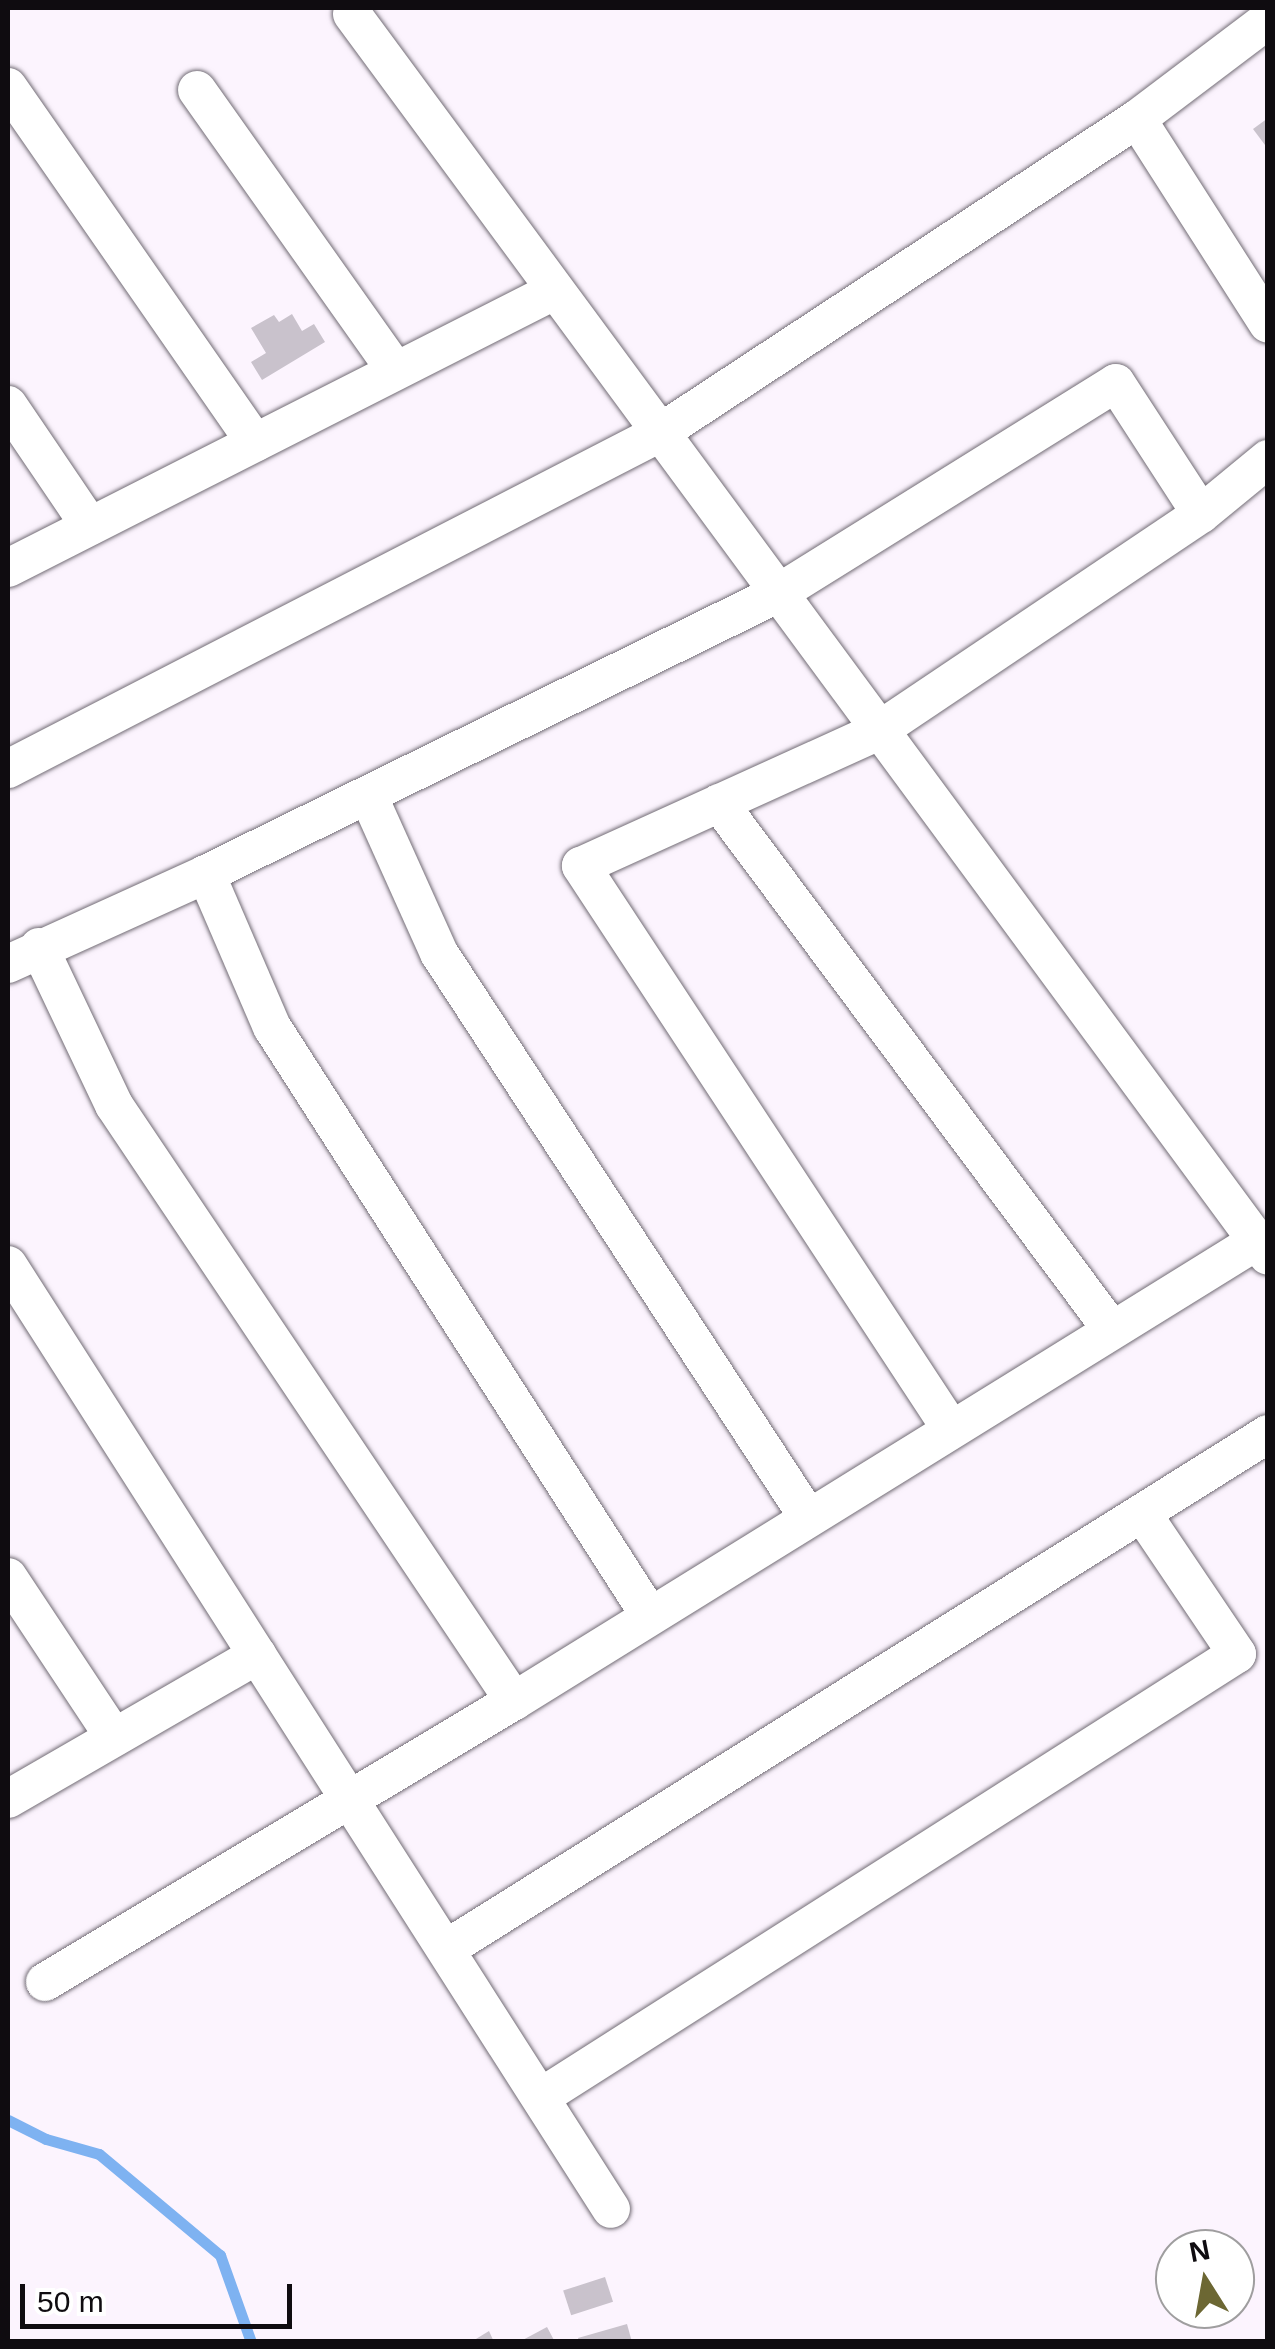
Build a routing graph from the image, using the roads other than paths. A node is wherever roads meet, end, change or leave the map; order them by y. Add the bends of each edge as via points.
1 (352, 14) dead end
2 (1268, 20) edge
3 (8, 87) edge
4 (197, 90) dead end
5 (1137, 120) junction
6 (554, 290) junction
7 (1268, 324) edge
8 (396, 371) junction
9 (8, 404) edge
10 (658, 434) junction
11 (255, 442) junction
12 (1268, 459) edge
13 (1201, 514) junction
14 (90, 526) junction
15 (8, 568) edge
16 (777, 594) junction
17 (878, 731) junction
18 (8, 769) edge
19 (368, 794) junction
20 (719, 803) junction
21 (206, 874) junction
22 (23, 955) edge
23 (1262, 1249) edge
24 (8, 1264) edge
25 (1112, 1330) junction
26 (951, 1429) junction
27 (1268, 1434) edge
28 (1142, 1513) junction
29 (808, 1518) junction
30 (8, 1577) edge
31 (650, 1616) junction
32 (258, 1655) junction
33 (514, 1700) junction
34 (114, 1737) junction
35 (348, 1797) junction
36 (8, 1799) edge
37 (446, 1949) junction
38 (45, 1982) dead end
39 (541, 2097) junction
40 (611, 2208) dead end

1 - 6 street
2 - 5 street
3 - 11 street
4 - 8 street
5 - 7 street
5 - 10 street
6 - 8 street
6 - 10 street
8 - 11 street
9 - 14 street
10 - 16 street
10 - 18 street
11 - 14 street
12 - 13 street
13 - 16 street via 1116,384
13 - 17 street
14 - 15 street
16 - 17 street
16 - 19 street
17 - 20 street
17 - 23 street
19 - 21 street
19 - 29 street via 439,953
20 - 25 street
20 - 26 street via 581,866
21 - 22 street
21 - 31 street via 272,1026
22 - 33 street via 114,1105
23 - 25 street
24 - 32 street
25 - 26 street
26 - 29 street
27 - 28 street
28 - 37 street
28 - 39 street via 1237,1654
29 - 31 street
30 - 34 street
31 - 33 street
32 - 34 street
32 - 35 street
33 - 35 street
34 - 36 street
35 - 37 street
35 - 38 street
37 - 39 street
39 - 40 street

